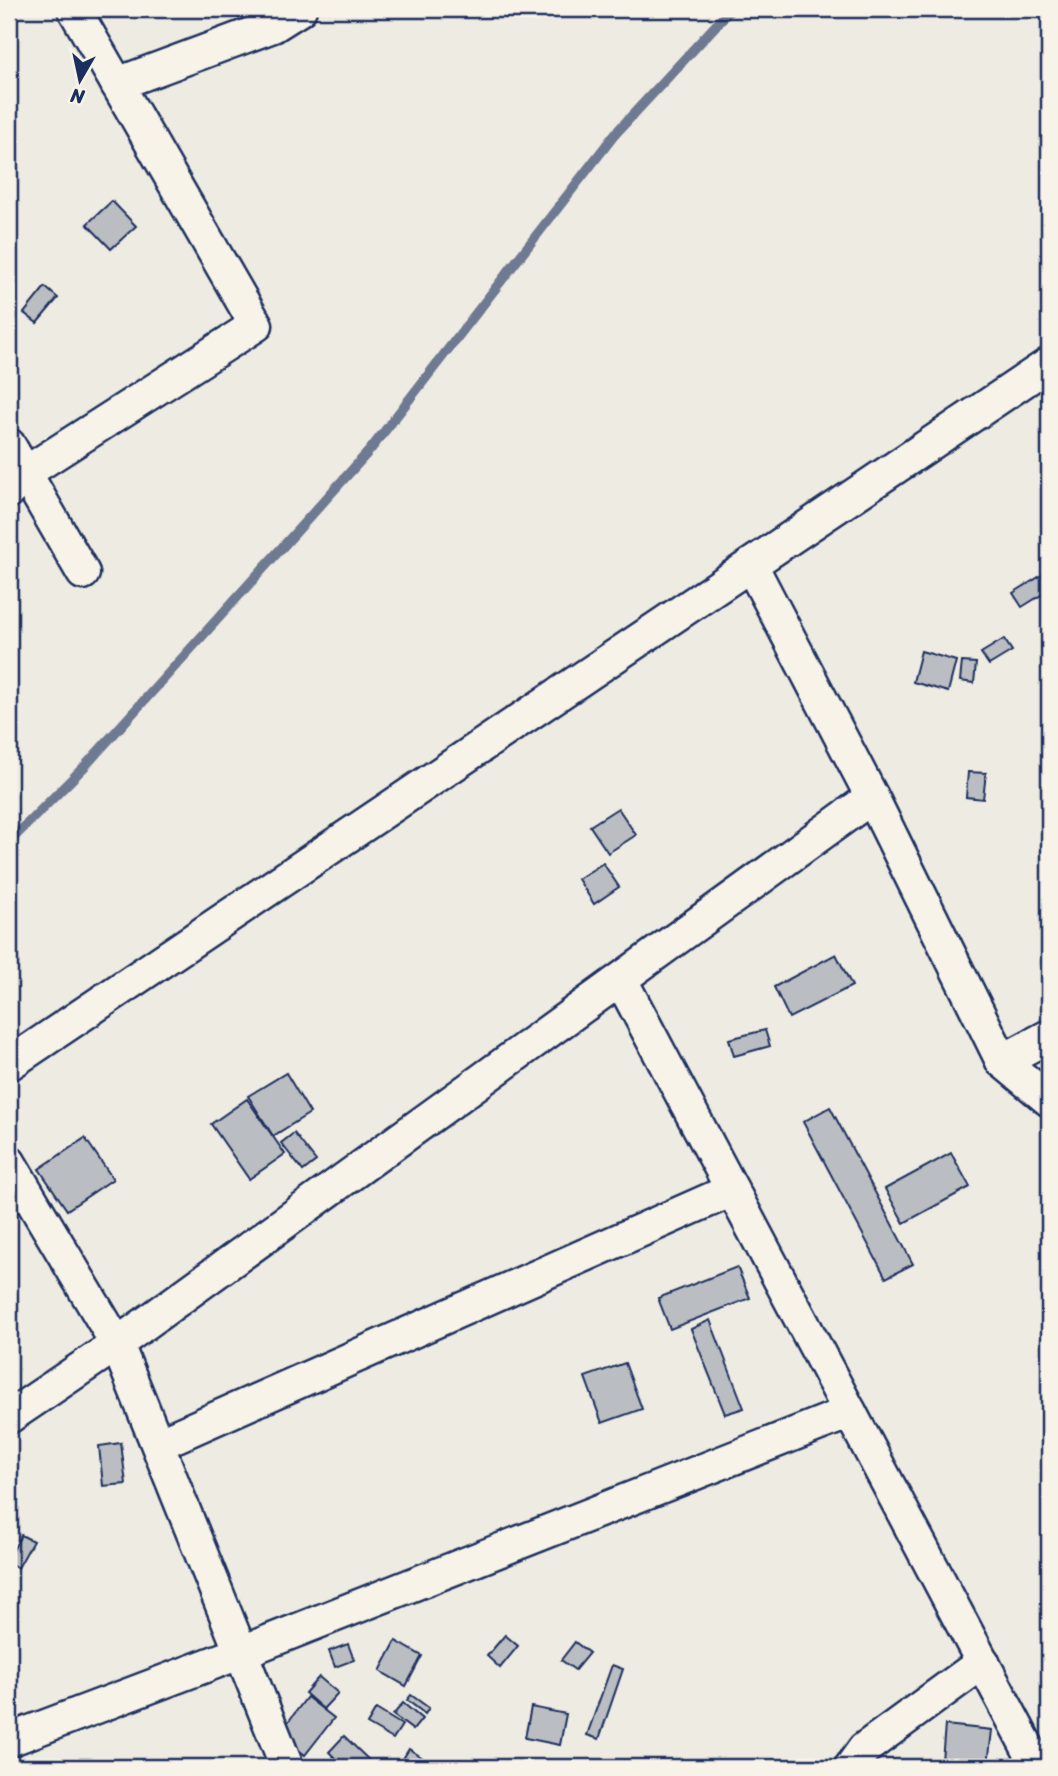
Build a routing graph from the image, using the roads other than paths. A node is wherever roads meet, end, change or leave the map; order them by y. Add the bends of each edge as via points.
1 (74, 9) edge
2 (300, 9) edge
3 (117, 84) junction
4 (1049, 364) edge
5 (9, 445) edge
6 (17, 482) edge
7 (751, 565) junction
8 (83, 573) dead end
9 (872, 797) junction
10 (621, 980) junction
11 (1049, 1036) edge
12 (1002, 1061) junction
13 (9, 1065) edge
14 (1049, 1100) edge
15 (9, 1162) edge
16 (732, 1190) junction
17 (117, 1344) junction
18 (850, 1412) junction
19 (9, 1417) edge
20 (158, 1444) junction
21 (242, 1652) junction
22 (983, 1662) junction
23 (9, 1740) edge
24 (287, 1767) edge
25 (851, 1767) edge
26 (1038, 1767) edge

1 - 3 street
2 - 3 street via 273,26
3 - 6 street via 256,325
4 - 7 street
5 - 6 street
6 - 8 street
7 - 9 street
7 - 13 street
9 - 10 street
9 - 12 street
10 - 16 street
10 - 17 street
11 - 12 street
12 - 14 street
15 - 17 street
16 - 18 street
16 - 20 street
17 - 19 street
17 - 20 street
18 - 21 street
18 - 22 street
20 - 21 street
21 - 23 street
21 - 24 street
22 - 25 street via 864,1749
22 - 26 street

